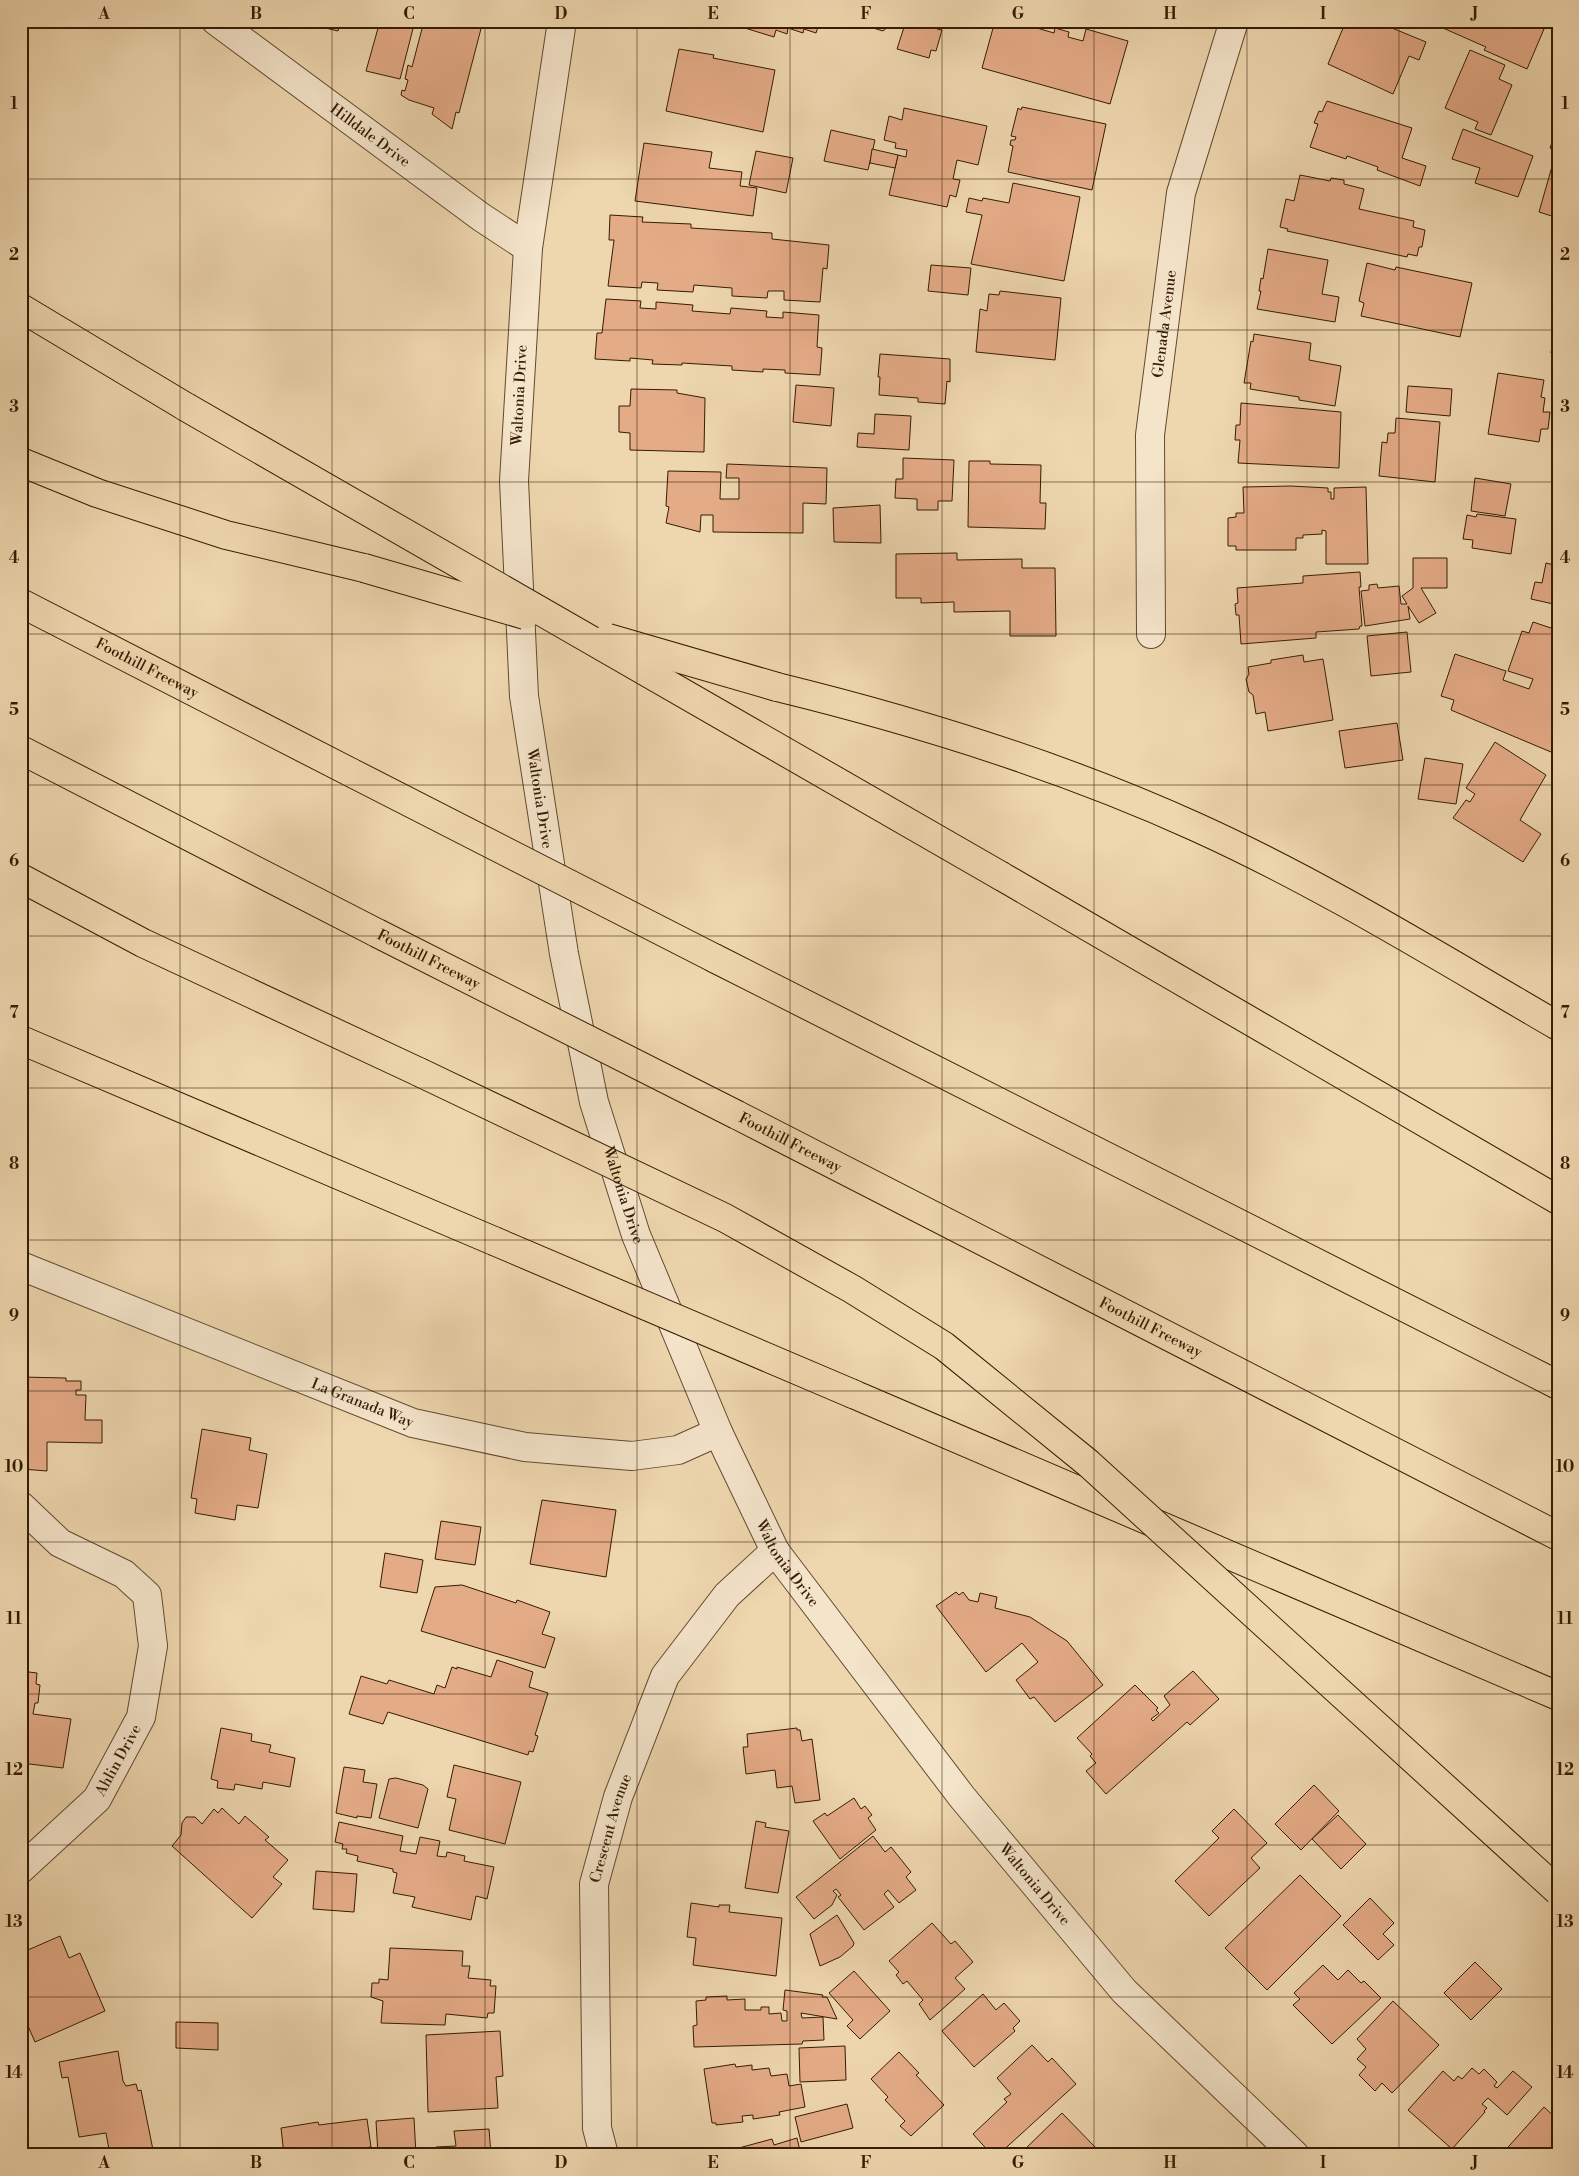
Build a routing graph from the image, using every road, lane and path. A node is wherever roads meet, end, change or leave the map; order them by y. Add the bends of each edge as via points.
1 (216, 21) edge
2 (562, 21) edge
3 (1234, 21) edge
4 (528, 248) junction
5 (21, 308) edge
6 (21, 462) edge
7 (21, 603) edge
8 (1152, 634) dead end
9 (21, 750) edge
10 (21, 878) edge
11 (1558, 1026) edge
12 (21, 1040) edge
13 (1558, 1200) edge
14 (21, 1266) edge
15 (1558, 1385) edge
16 (718, 1432) junction
17 (21, 1506) edge
18 (1558, 1536) edge
19 (775, 1551) junction
20 (1558, 1696) edge
21 (21, 1870) edge
22 (1558, 1891) edge
23 (604, 2155) edge
24 (1296, 2155) edge

1 - 4 street, Hilldale Drive via 481,217
2 - 4 street, Waltonia Drive
3 - 8 street, Glenada Avenue via 1181,193 1150,436
4 - 16 street, Waltonia Drive via 514,481 524,696 564,954 594,1102 630,1216
5 - 13 highway, bridge via 186,407
6 - 11 highway, bridge via 97,493 226,535 364,568 834,701 981,744 1100,786 1198,827 1326,892
7 - 15 highway, Foothill Freeway, bridge
9 - 18 highway, Foothill Freeway, bridge
10 - 22 highway, bridge via 143,944 725,1218 852,1289 944,1346 1088,1463
12 - 20 highway, bridge
14 - 16 street, La Granada Way via 412,1423 525,1447 632,1456 678,1450
16 - 19 street, Waltonia Drive
17 - 21 street, Ahlin Drive via 60,1543 124,1574 147,1595 153,1646 141,1717 97,1799
19 - 23 street, Crescent Avenue via 727,1595 665,1676 618,1797 594,1884 597,2128
19 - 24 street, Waltonia Drive via 962,1797 1124,1990

